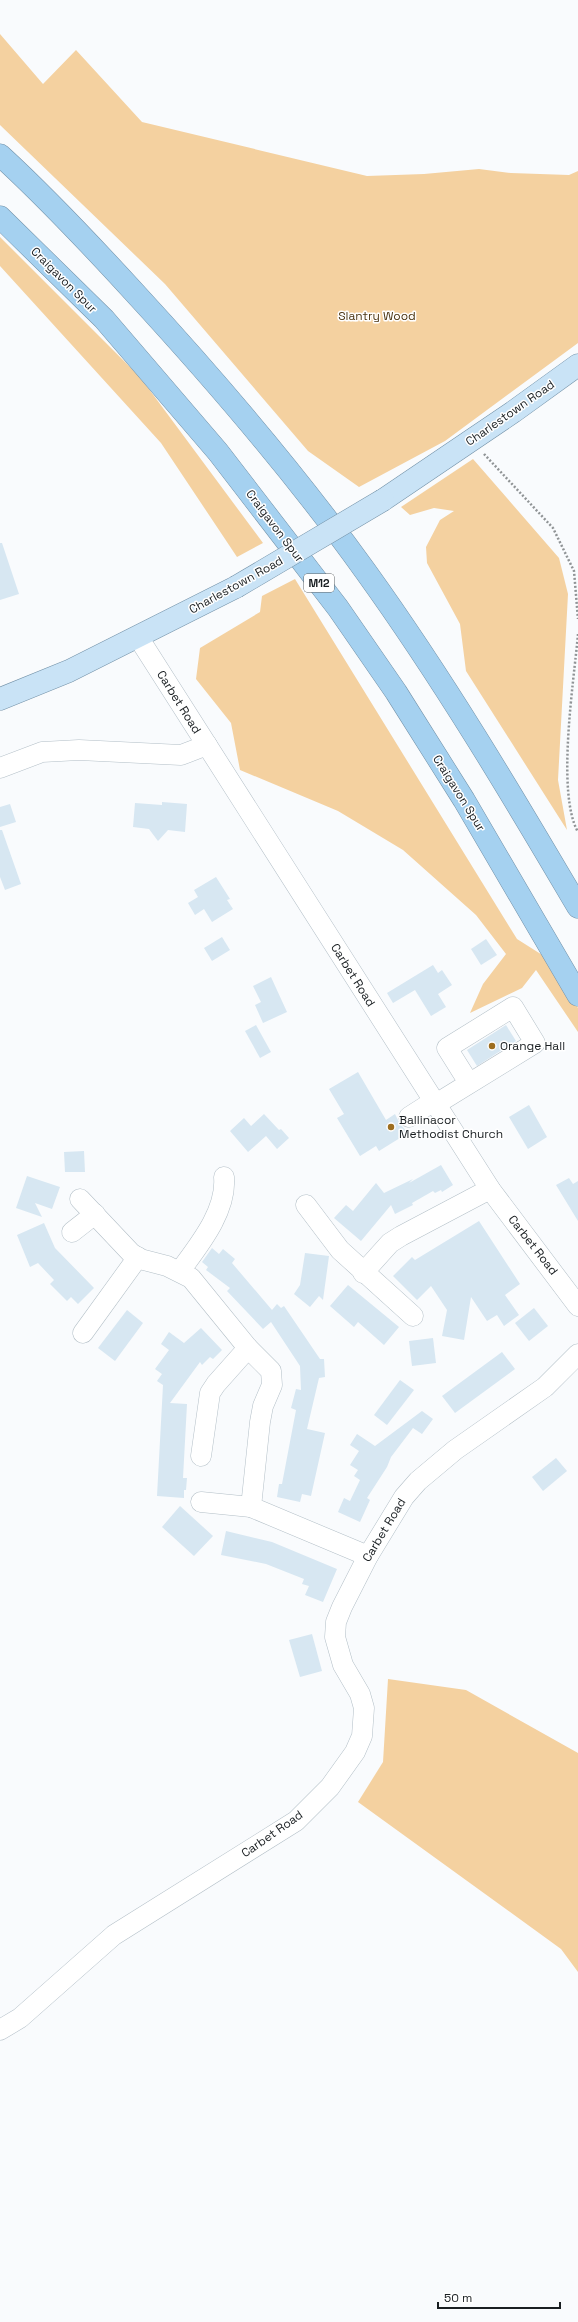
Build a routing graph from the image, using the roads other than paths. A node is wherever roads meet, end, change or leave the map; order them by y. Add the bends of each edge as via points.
1 (0, 155) edge
2 (0, 217) edge
3 (578, 365) edge
4 (138, 637) junction
5 (0, 699) edge
6 (207, 746) junction
7 (0, 768) edge
8 (578, 907) edge
9 (578, 995) edge
10 (469, 1083) dead end
11 (435, 1103) junction
12 (409, 1117) dead end
13 (224, 1177) dead end
14 (490, 1189) junction
15 (80, 1198) dead end
16 (306, 1205) dead end
17 (95, 1214) junction
18 (72, 1232) dead end
19 (138, 1257) junction
20 (180, 1271) junction
21 (363, 1273) junction
22 (578, 1306) edge
23 (413, 1316) dead end
24 (83, 1333) dead end
25 (248, 1348) junction
26 (578, 1354) edge
27 (201, 1456) dead end
28 (201, 1502) dead end
29 (251, 1507) junction
30 (368, 1556) junction
31 (0, 2030) edge

1 - 8 highway via 95,250 163,324 235,405 303,489 366,572 423,656 494,764
2 - 9 highway, Craigavon Spur / M12 via 104,320 218,452 338,608 396,692 464,800
3 - 4 main road, Charlestown Road, bridge via 383,500 236,587
4 - 5 main road, Charlestown Road via 69,671
4 - 6 street, Carbet Road
6 - 7 street via 181,755 79,750 42,752
6 - 11 street, Carbet Road
10 - 11 street
11 - 12 street
11 - 14 street, Carbet Road
13 - 20 street via 224,1193 217,1211 200,1244
14 - 21 street via 390,1243
14 - 22 street, Carbet Road
15 - 17 street
16 - 21 street via 340,1250
17 - 18 street
17 - 19 street via 131,1253
19 - 20 street
19 - 24 street
20 - 25 street via 191,1278
21 - 23 street
25 - 27 street via 210,1393 195,1435
25 - 29 street via 270,1371 273,1378 260,1422
26 - 30 street, Carbet Road via 545,1387 455,1450 418,1481 404,1497
28 - 29 street
29 - 30 street
30 - 31 street, Carbet Road via 336,1622 338,1651 360,1694 364,1708 362,1736 330,1787 296,1821 114,1935 20,2018

